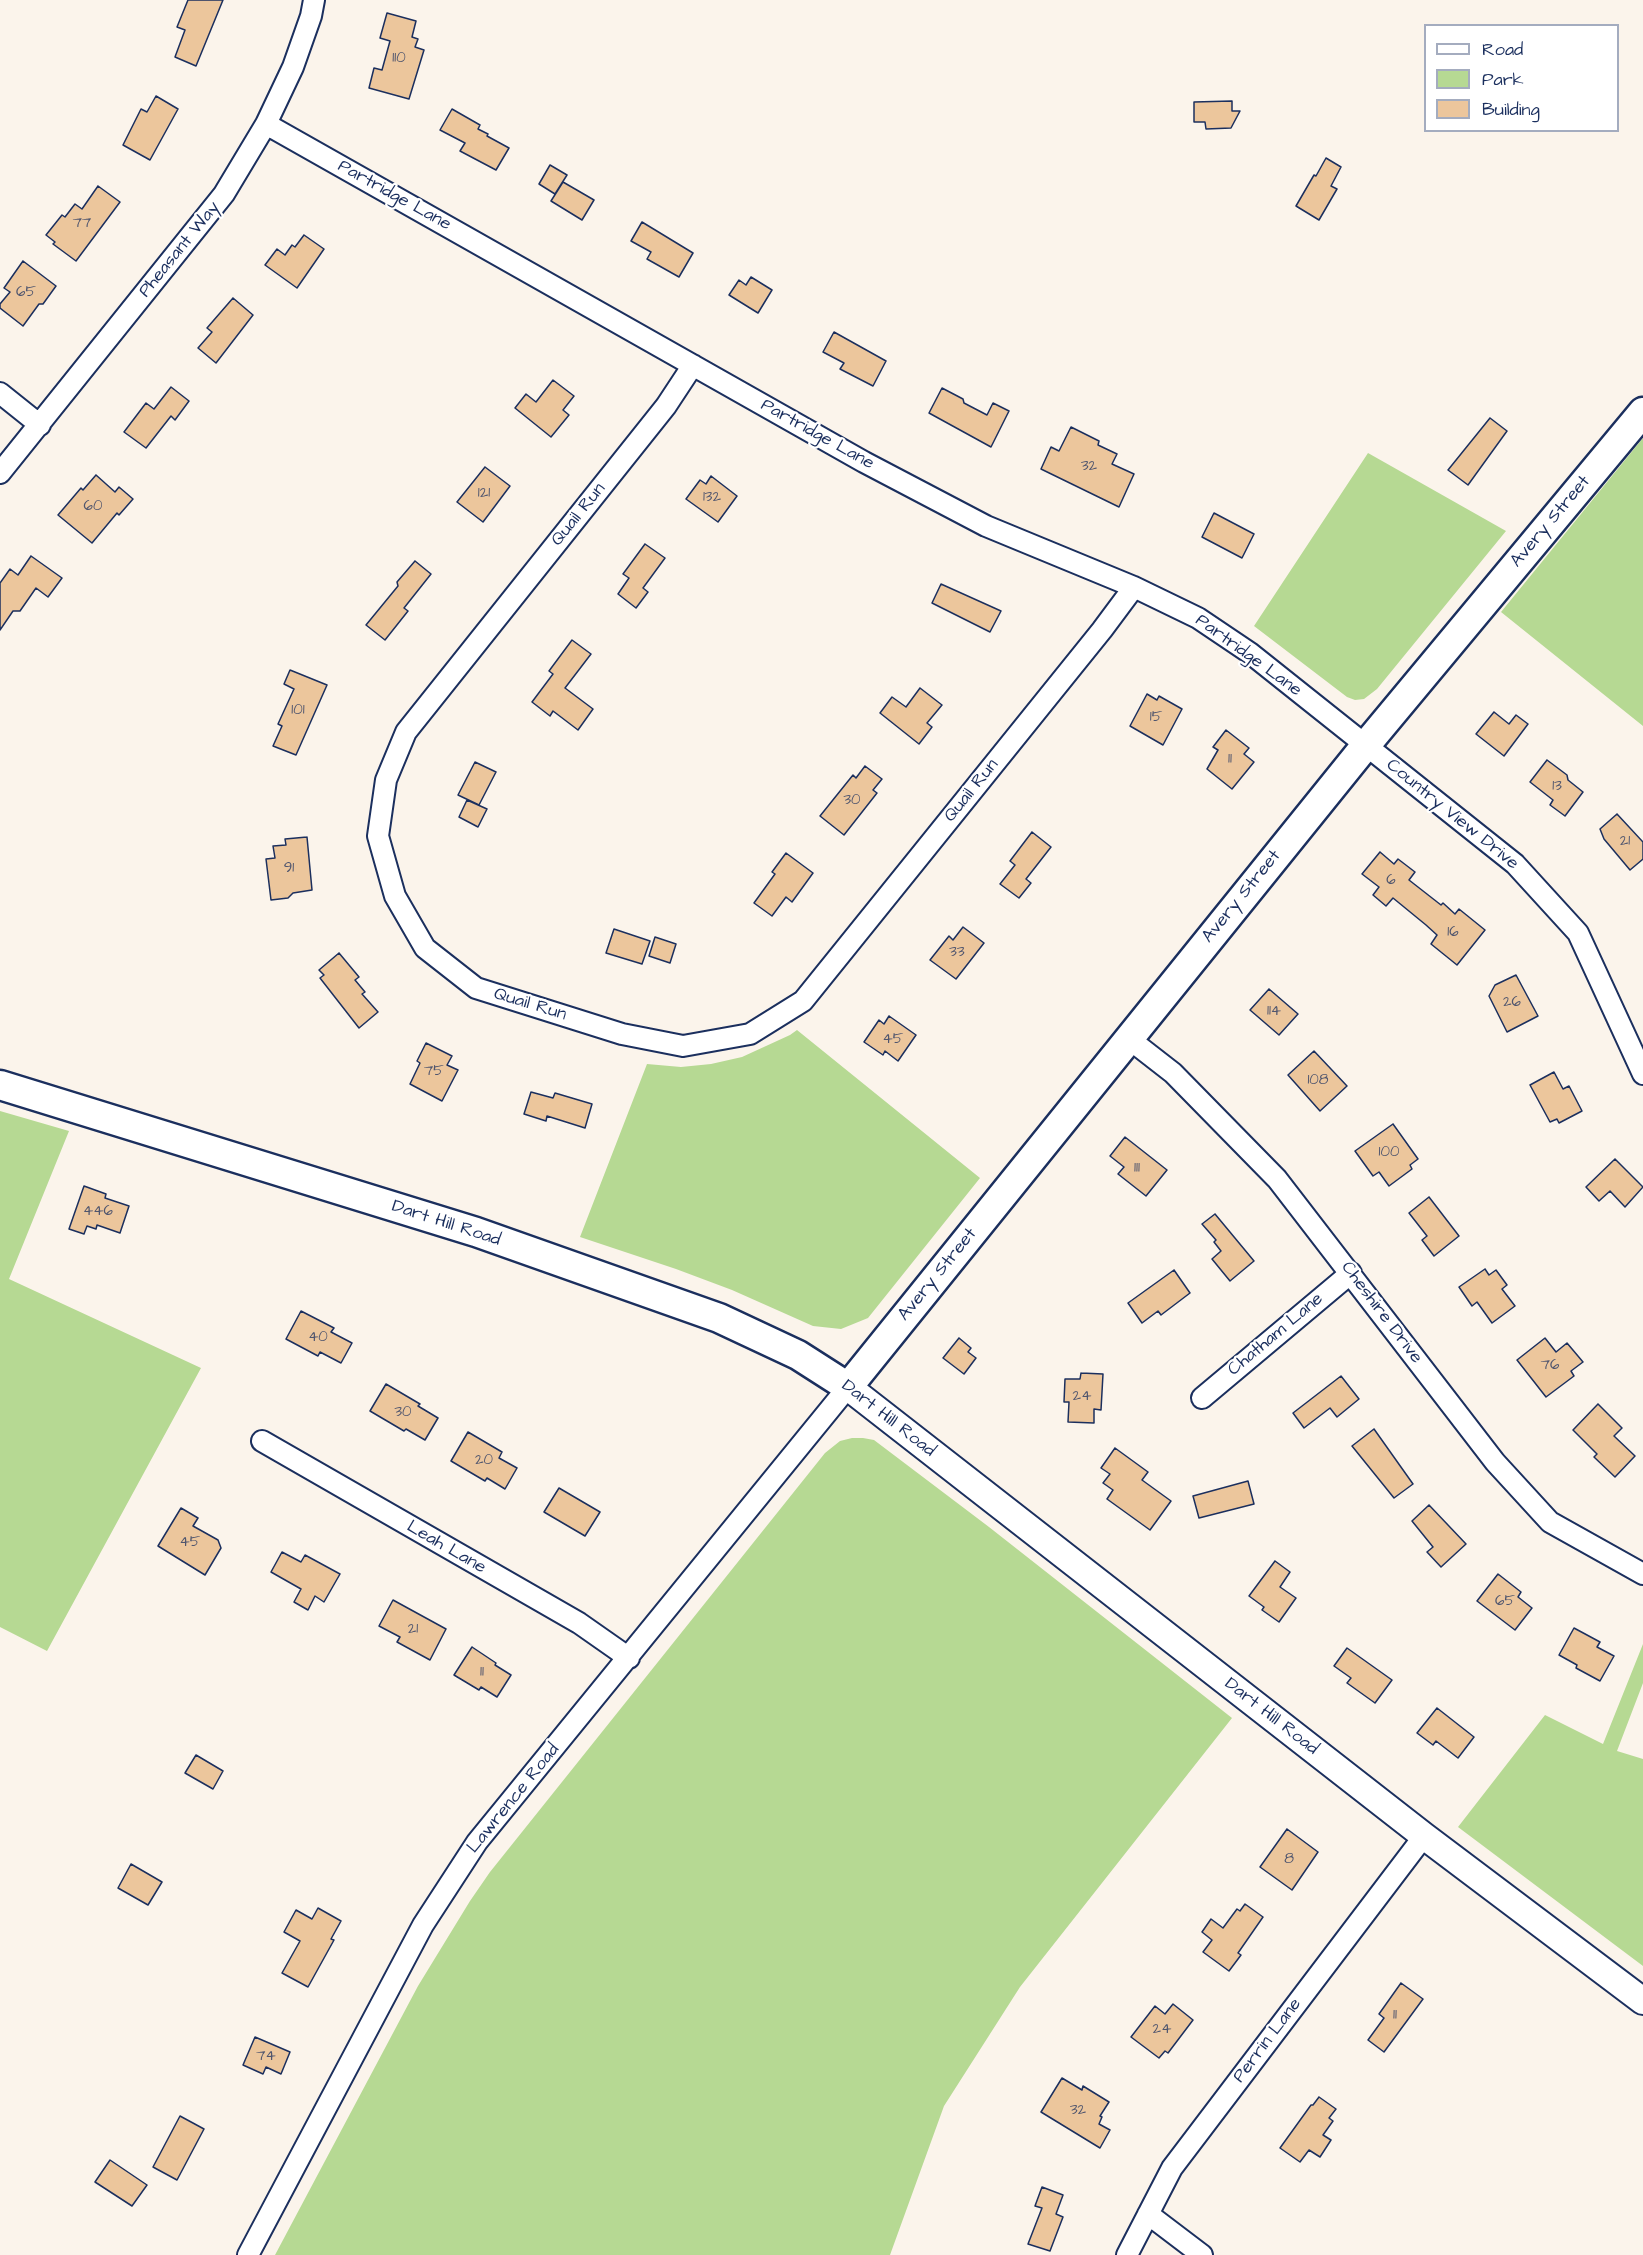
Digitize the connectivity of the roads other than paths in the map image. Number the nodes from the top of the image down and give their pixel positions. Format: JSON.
{"nodes":[{"id":1,"x":314,"y":0,"type":"edge"},
{"id":2,"x":266,"y":124,"type":"junction"},
{"id":3,"x":693,"y":365,"type":"junction"},
{"id":4,"x":0,"y":393,"type":"edge"},
{"id":5,"x":1643,"y":412,"type":"edge"},
{"id":6,"x":40,"y":424,"type":"junction"},
{"id":7,"x":0,"y":473,"type":"edge"},
{"id":8,"x":1134,"y":587,"type":"junction"},
{"id":9,"x":1366,"y":745,"type":"junction"},
{"id":10,"x":1128,"y":1038,"type":"junction"},
{"id":11,"x":1643,"y":1074,"type":"edge"},
{"id":12,"x":0,"y":1085,"type":"edge"},
{"id":13,"x":1351,"y":1273,"type":"junction"},
{"id":14,"x":848,"y":1387,"type":"junction"},
{"id":15,"x":1202,"y":1398,"type":"dead end"},
{"id":16,"x":262,"y":1441,"type":"dead end"},
{"id":17,"x":1643,"y":1574,"type":"edge"},
{"id":18,"x":628,"y":1658,"type":"junction"},
{"id":19,"x":1424,"y":1836,"type":"junction"},
{"id":20,"x":1643,"y":2001,"type":"edge"},
{"id":21,"x":1148,"y":2214,"type":"junction"},
{"id":22,"x":248,"y":2255,"type":"edge"},
{"id":23,"x":1127,"y":2255,"type":"edge"},
{"id":24,"x":1202,"y":2255,"type":"edge"}],
"edges":[{"from":1,"to":2,"type":"street","name":"Pheasant Way"},
{"from":2,"to":3,"type":"street","name":"Partridge Lane"},
{"from":2,"to":6,"type":"street","name":"Pheasant Way"},
{"from":3,"to":8,"type":"street","name":"Partridge Lane"},
{"from":3,"to":8,"type":"street","name":"Quail Run"},
{"from":4,"to":6,"type":"street"},
{"from":5,"to":9,"type":"main road","name":"Avery Street"},
{"from":6,"to":7,"type":"street","name":"Pheasant Way"},
{"from":8,"to":9,"type":"street","name":"Partridge Lane"},
{"from":9,"to":10,"type":"main road","name":"Avery Street"},
{"from":9,"to":11,"type":"street","name":"Country View Drive"},
{"from":10,"to":13,"type":"street","name":"Cheshire Drive"},
{"from":10,"to":14,"type":"main road","name":"Avery Street"},
{"from":12,"to":14,"type":"main road","name":"Dart Hill Road"},
{"from":13,"to":15,"type":"street","name":"Chatham Lane"},
{"from":13,"to":17,"type":"street","name":"Cheshire Drive"},
{"from":14,"to":18,"type":"street","name":"Lawrence Road"},
{"from":14,"to":19,"type":"street","name":"Dart Hill Road"},
{"from":16,"to":18,"type":"street","name":"Leah Lane"},
{"from":18,"to":22,"type":"street","name":"Lawrence Road"},
{"from":19,"to":20,"type":"street","name":"Dart Hill Road"},
{"from":19,"to":21,"type":"street","name":"Perrin Lane"},
{"from":21,"to":23,"type":"street","name":"Perrin Lane"},
{"from":21,"to":24,"type":"street"}]}
